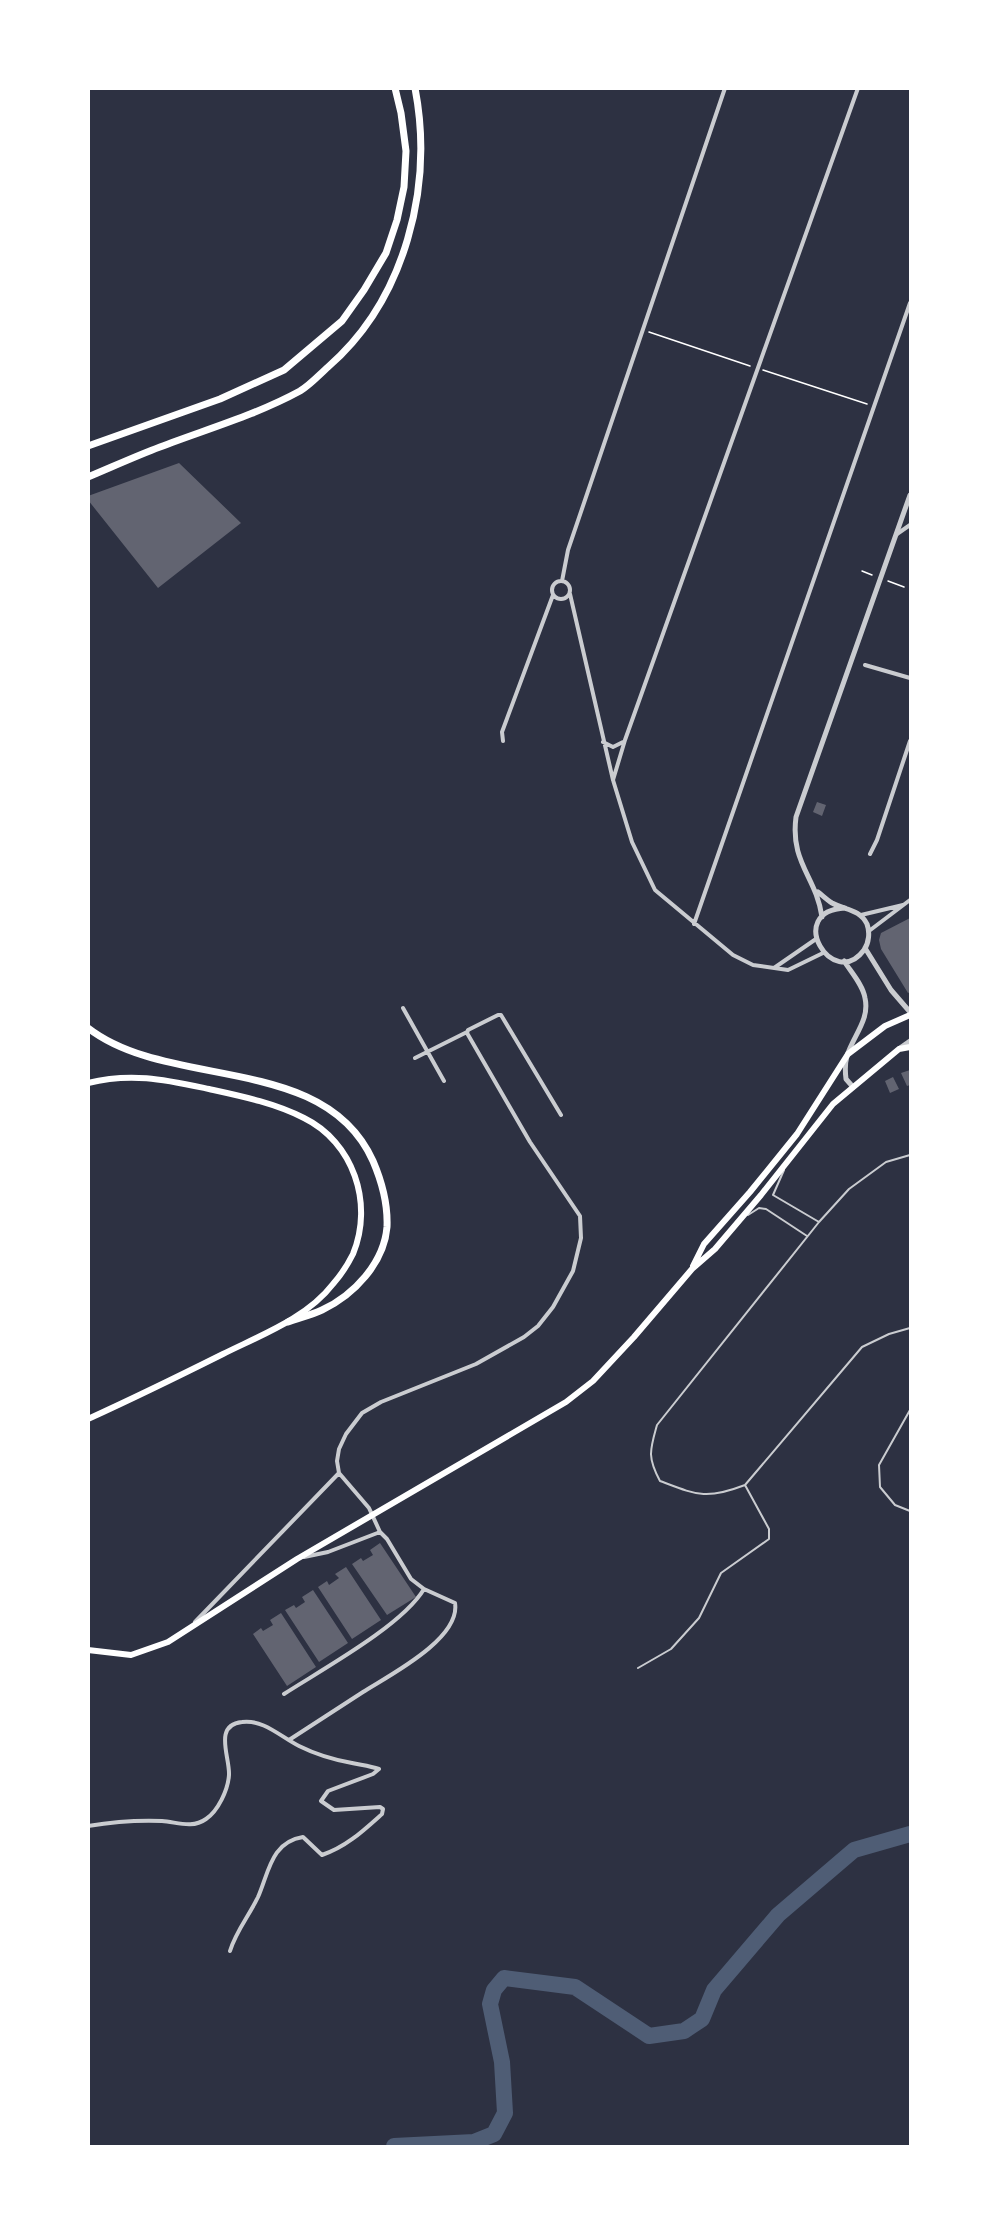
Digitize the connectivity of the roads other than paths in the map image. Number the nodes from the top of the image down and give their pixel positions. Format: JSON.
{"nodes":[{"id":1,"x":395,"y":88,"type":"edge"},
{"id":2,"x":415,"y":88,"type":"edge"},
{"id":3,"x":725,"y":88,"type":"edge"},
{"id":4,"x":858,"y":88,"type":"edge"},
{"id":5,"x":910,"y":303,"type":"edge"},
{"id":6,"x":88,"y":446,"type":"edge"},
{"id":7,"x":88,"y":477,"type":"edge"},
{"id":8,"x":910,"y":495,"type":"edge"},
{"id":9,"x":910,"y":525,"type":"edge"},
{"id":10,"x":897,"y":534,"type":"junction"},
{"id":11,"x":562,"y":581,"type":"junction"},
{"id":12,"x":570,"y":594,"type":"junction"},
{"id":13,"x":553,"y":595,"type":"junction"},
{"id":14,"x":866,"y":665,"type":"dead end"},
{"id":15,"x":910,"y":678,"type":"edge"},
{"id":16,"x":625,"y":740,"type":"junction"},
{"id":17,"x":503,"y":741,"type":"dead end"},
{"id":18,"x":910,"y":741,"type":"edge"},
{"id":19,"x":603,"y":742,"type":"junction"},
{"id":20,"x":613,"y":780,"type":"junction"},
{"id":21,"x":870,"y":854,"type":"dead end"},
{"id":22,"x":817,"y":891,"type":"junction"},
{"id":23,"x":910,"y":900,"type":"edge"},
{"id":24,"x":904,"y":904,"type":"junction"},
{"id":25,"x":845,"y":908,"type":"junction"},
{"id":26,"x":861,"y":915,"type":"junction"},
{"id":27,"x":822,"y":917,"type":"junction"},
{"id":28,"x":693,"y":924,"type":"junction"},
{"id":29,"x":869,"y":931,"type":"junction"},
{"id":30,"x":816,"y":939,"type":"junction"},
{"id":31,"x":865,"y":948,"type":"junction"},
{"id":32,"x":823,"y":953,"type":"junction"},
{"id":33,"x":844,"y":961,"type":"junction"},
{"id":34,"x":773,"y":969,"type":"junction"},
{"id":35,"x":403,"y":1008,"type":"dead end"},
{"id":36,"x":910,"y":1014,"type":"edge"},
{"id":37,"x":88,"y":1028,"type":"edge"},
{"id":38,"x":467,"y":1032,"type":"junction"},
{"id":39,"x":910,"y":1041,"type":"edge"},
{"id":40,"x":910,"y":1047,"type":"edge"},
{"id":41,"x":899,"y":1049,"type":"junction"},
{"id":42,"x":427,"y":1052,"type":"junction"},
{"id":43,"x":848,"y":1054,"type":"junction"},
{"id":44,"x":415,"y":1058,"type":"dead end"},
{"id":45,"x":444,"y":1081,"type":"dead end"},
{"id":46,"x":88,"y":1083,"type":"edge"},
{"id":47,"x":853,"y":1087,"type":"junction"},
{"id":48,"x":561,"y":1115,"type":"dead end"},
{"id":49,"x":910,"y":1155,"type":"edge"},
{"id":50,"x":789,"y":1159,"type":"junction"},
{"id":51,"x":738,"y":1221,"type":"junction"},
{"id":52,"x":819,"y":1222,"type":"junction"},
{"id":53,"x":808,"y":1236,"type":"junction"},
{"id":54,"x":692,"y":1269,"type":"junction"},
{"id":55,"x":288,"y":1322,"type":"junction"},
{"id":56,"x":910,"y":1328,"type":"edge"},
{"id":57,"x":910,"y":1410,"type":"edge"},
{"id":58,"x":88,"y":1419,"type":"edge"},
{"id":59,"x":339,"y":1473,"type":"junction"},
{"id":60,"x":745,"y":1485,"type":"junction"},
{"id":61,"x":910,"y":1511,"type":"edge"},
{"id":62,"x":374,"y":1515,"type":"junction"},
{"id":63,"x":380,"y":1532,"type":"junction"},
{"id":64,"x":297,"y":1559,"type":"junction"},
{"id":65,"x":424,"y":1589,"type":"junction"},
{"id":66,"x":190,"y":1627,"type":"junction"},
{"id":67,"x":88,"y":1650,"type":"edge"},
{"id":68,"x":638,"y":1668,"type":"dead end"},
{"id":69,"x":284,"y":1694,"type":"dead end"},
{"id":70,"x":289,"y":1740,"type":"junction"},
{"id":71,"x":88,"y":1826,"type":"edge"},
{"id":72,"x":230,"y":1951,"type":"dead end"}],
"edges":[{"from":1,"to":6,"type":"highway"},
{"from":2,"to":7,"type":"highway"},
{"from":3,"to":11,"type":"street"},
{"from":4,"to":16,"type":"street"},
{"from":5,"to":28,"type":"street"},
{"from":8,"to":10,"type":"street"},
{"from":9,"to":10,"type":"street"},
{"from":10,"to":22,"type":"street"},
{"from":11,"to":12,"type":"street"},
{"from":11,"to":13,"type":"street"},
{"from":12,"to":13,"type":"street"},
{"from":12,"to":19,"type":"street"},
{"from":13,"to":17,"type":"street"},
{"from":14,"to":15,"type":"street"},
{"from":16,"to":19,"type":"street"},
{"from":16,"to":20,"type":"street"},
{"from":18,"to":21,"type":"street"},
{"from":19,"to":20,"type":"street"},
{"from":20,"to":28,"type":"street"},
{"from":22,"to":25,"type":"street"},
{"from":22,"to":27,"type":"street"},
{"from":23,"to":24,"type":"street"},
{"from":24,"to":26,"type":"street"},
{"from":24,"to":29,"type":"street"},
{"from":25,"to":26,"type":"street"},
{"from":25,"to":27,"type":"street"},
{"from":26,"to":29,"type":"street"},
{"from":27,"to":30,"type":"street"},
{"from":28,"to":34,"type":"street"},
{"from":29,"to":31,"type":"street"},
{"from":30,"to":32,"type":"street"},
{"from":30,"to":34,"type":"street"},
{"from":31,"to":33,"type":"street"},
{"from":31,"to":36,"type":"street"},
{"from":32,"to":33,"type":"street"},
{"from":32,"to":34,"type":"street"},
{"from":33,"to":43,"type":"street"},
{"from":35,"to":42,"type":"street"},
{"from":36,"to":43,"type":"main road"},
{"from":37,"to":55,"type":"highway"},
{"from":38,"to":42,"type":"street"},
{"from":38,"to":48,"type":"street"},
{"from":38,"to":59,"type":"street"},
{"from":39,"to":41,"type":"street"},
{"from":40,"to":41,"type":"main road"},
{"from":41,"to":47,"type":"main road"},
{"from":42,"to":44,"type":"street"},
{"from":42,"to":45,"type":"street"},
{"from":43,"to":47,"type":"street"},
{"from":43,"to":54,"type":"main road"},
{"from":46,"to":55,"type":"main road"},
{"from":47,"to":50,"type":"main road"},
{"from":49,"to":52,"type":"lane"},
{"from":50,"to":51,"type":"main road"},
{"from":50,"to":52,"type":"lane"},
{"from":51,"to":53,"type":"lane"},
{"from":51,"to":54,"type":"main road"},
{"from":52,"to":53,"type":"lane"},
{"from":53,"to":60,"type":"lane"},
{"from":54,"to":62,"type":"main road"},
{"from":55,"to":58,"type":"main road"},
{"from":56,"to":60,"type":"lane"},
{"from":57,"to":61,"type":"lane"},
{"from":59,"to":62,"type":"street"},
{"from":59,"to":66,"type":"street"},
{"from":60,"to":68,"type":"lane"},
{"from":62,"to":63,"type":"street"},
{"from":62,"to":64,"type":"main road"},
{"from":63,"to":64,"type":"street"},
{"from":63,"to":65,"type":"street"},
{"from":64,"to":66,"type":"main road"},
{"from":65,"to":69,"type":"street"},
{"from":65,"to":70,"type":"street"},
{"from":66,"to":67,"type":"main road"},
{"from":70,"to":71,"type":"street"},
{"from":70,"to":72,"type":"street"}]}
